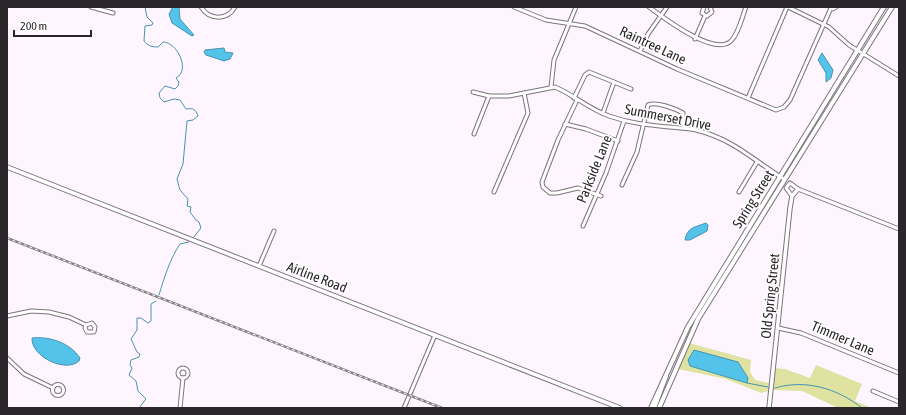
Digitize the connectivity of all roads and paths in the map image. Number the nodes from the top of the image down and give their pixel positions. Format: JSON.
{"nodes":[{"id":1,"x":91,"y":7,"type":"edge"},
{"id":2,"x":200,"y":7,"type":"edge"},
{"id":3,"x":235,"y":7,"type":"edge"},
{"id":4,"x":514,"y":7,"type":"edge"},
{"id":5,"x":576,"y":7,"type":"edge"},
{"id":6,"x":649,"y":7,"type":"edge"},
{"id":7,"x":667,"y":7,"type":"edge"},
{"id":8,"x":704,"y":7,"type":"edge"},
{"id":9,"x":710,"y":7,"type":"edge"},
{"id":10,"x":746,"y":7,"type":"edge"},
{"id":11,"x":788,"y":7,"type":"edge"},
{"id":12,"x":836,"y":7,"type":"edge"},
{"id":13,"x":884,"y":7,"type":"edge"},
{"id":14,"x":892,"y":7,"type":"edge"},
{"id":15,"x":831,"y":8,"type":"edge"},
{"id":16,"x":113,"y":13,"type":"dead end"},
{"id":17,"x":661,"y":15,"type":"junction"},
{"id":18,"x":705,"y":16,"type":"junction"},
{"id":19,"x":879,"y":16,"type":"junction"},
{"id":20,"x":884,"y":19,"type":"junction"},
{"id":21,"x":570,"y":23,"type":"junction"},
{"id":22,"x":823,"y":24,"type":"junction"},
{"id":23,"x":695,"y":39,"type":"junction"},
{"id":24,"x":857,"y":50,"type":"junction"},
{"id":25,"x":640,"y":51,"type":"junction"},
{"id":26,"x":863,"y":54,"type":"junction"},
{"id":27,"x":899,"y":76,"type":"edge"},
{"id":28,"x":614,"y":82,"type":"junction"},
{"id":29,"x":551,"y":88,"type":"junction"},
{"id":30,"x":630,"y":89,"type":"dead end"},
{"id":31,"x":473,"y":92,"type":"dead end"},
{"id":32,"x":524,"y":93,"type":"junction"},
{"id":33,"x":489,"y":96,"type":"junction"},
{"id":34,"x":748,"y":98,"type":"junction"},
{"id":35,"x":575,"y":99,"type":"junction"},
{"id":36,"x":603,"y":114,"type":"junction"},
{"id":37,"x":624,"y":121,"type":"junction"},
{"id":38,"x":565,"y":124,"type":"junction"},
{"id":39,"x":645,"y":124,"type":"junction"},
{"id":40,"x":684,"y":128,"type":"junction"},
{"id":41,"x":474,"y":134,"type":"dead end"},
{"id":42,"x":618,"y":141,"type":"junction"},
{"id":43,"x":757,"y":162,"type":"junction"},
{"id":44,"x":7,"y":167,"type":"edge"},
{"id":45,"x":782,"y":178,"type":"junction"},
{"id":46,"x":622,"y":186,"type":"dead end"},
{"id":47,"x":798,"y":189,"type":"junction"},
{"id":48,"x":494,"y":192,"type":"dead end"},
{"id":49,"x":739,"y":192,"type":"dead end"},
{"id":50,"x":599,"y":195,"type":"junction"},
{"id":51,"x":792,"y":196,"type":"junction"},
{"id":52,"x":583,"y":226,"type":"dead end"},
{"id":53,"x":899,"y":229,"type":"edge"},
{"id":54,"x":274,"y":231,"type":"dead end"},
{"id":55,"x":259,"y":266,"type":"junction"},
{"id":56,"x":7,"y":316,"type":"edge"},
{"id":57,"x":86,"y":325,"type":"dead end"},
{"id":58,"x":778,"y":328,"type":"junction"},
{"id":59,"x":435,"y":335,"type":"junction"},
{"id":60,"x":673,"y":357,"type":"junction"},
{"id":61,"x":7,"y":358,"type":"edge"},
{"id":62,"x":899,"y":373,"type":"edge"},
{"id":63,"x":183,"y":378,"type":"dead end"},
{"id":64,"x":53,"y":388,"type":"dead end"},
{"id":65,"x":873,"y":391,"type":"dead end"},
{"id":66,"x":656,"y":395,"type":"junction"},
{"id":67,"x":899,"y":402,"type":"edge"},
{"id":68,"x":660,"y":407,"type":"edge"},
{"id":69,"x":180,"y":408,"type":"edge"},
{"id":70,"x":404,"y":408,"type":"edge"},
{"id":71,"x":620,"y":408,"type":"edge"},
{"id":72,"x":647,"y":408,"type":"edge"},
{"id":73,"x":651,"y":408,"type":"edge"},
{"id":74,"x":654,"y":408,"type":"edge"},
{"id":75,"x":769,"y":408,"type":"edge"}],
"edges":[{"from":1,"to":16,"type":"street"},
{"from":2,"to":3,"type":"street"},
{"from":4,"to":21,"type":"street","name":"Raintree Lane"},
{"from":5,"to":21,"type":"street"},
{"from":6,"to":17,"type":"street"},
{"from":7,"to":17,"type":"street"},
{"from":8,"to":18,"type":"street"},
{"from":9,"to":18,"type":"street"},
{"from":10,"to":23,"type":"street"},
{"from":11,"to":22,"type":"street"},
{"from":11,"to":34,"type":"street"},
{"from":12,"to":15,"type":"street"},
{"from":13,"to":19,"type":"main road","name":"Spring Street"},
{"from":14,"to":20,"type":"main road","name":"Spring Street"},
{"from":15,"to":22,"type":"street"},
{"from":17,"to":23,"type":"street"},
{"from":17,"to":25,"type":"street"},
{"from":18,"to":23,"type":"street"},
{"from":19,"to":20,"type":"main road"},
{"from":19,"to":24,"type":"main road","name":"Spring Street"},
{"from":20,"to":26,"type":"main road","name":"Spring Street"},
{"from":21,"to":25,"type":"street","name":"Raintree Lane"},
{"from":21,"to":29,"type":"street"},
{"from":22,"to":24,"type":"street"},
{"from":22,"to":34,"type":"street","name":"Raintree Lane"},
{"from":24,"to":26,"type":"street"},
{"from":24,"to":45,"type":"main road","name":"Spring Street"},
{"from":25,"to":34,"type":"street","name":"Raintree Lane"},
{"from":26,"to":27,"type":"street"},
{"from":26,"to":45,"type":"main road","name":"Spring Street"},
{"from":28,"to":30,"type":"street"},
{"from":28,"to":35,"type":"street"},
{"from":28,"to":36,"type":"street"},
{"from":29,"to":32,"type":"street"},
{"from":29,"to":35,"type":"street","name":"Summerset Drive"},
{"from":31,"to":33,"type":"street"},
{"from":32,"to":33,"type":"street"},
{"from":32,"to":48,"type":"street"},
{"from":33,"to":41,"type":"street"},
{"from":35,"to":36,"type":"street","name":"Summerset Drive"},
{"from":35,"to":38,"type":"street"},
{"from":36,"to":37,"type":"street","name":"Summerset Drive"},
{"from":37,"to":39,"type":"street","name":"Summerset Drive"},
{"from":37,"to":42,"type":"street","name":"Parkside Lane"},
{"from":38,"to":42,"type":"street"},
{"from":38,"to":50,"type":"street"},
{"from":39,"to":40,"type":"street","name":"Summerset Drive"},
{"from":39,"to":40,"type":"street"},
{"from":39,"to":46,"type":"street"},
{"from":40,"to":43,"type":"street","name":"Summerset Drive"},
{"from":42,"to":50,"type":"street","name":"Parkside Lane"},
{"from":43,"to":45,"type":"street","name":"Summerset Drive"},
{"from":43,"to":49,"type":"street"},
{"from":44,"to":55,"type":"street","name":"Airline Road"},
{"from":45,"to":60,"type":"main road","name":"Spring Street"},
{"from":45,"to":68,"type":"main road","name":"Spring Street"},
{"from":47,"to":51,"type":"street"},
{"from":47,"to":51,"type":"street"},
{"from":47,"to":53,"type":"street"},
{"from":50,"to":52,"type":"street","name":"Parkside Lane"},
{"from":51,"to":58,"type":"street","name":"Old Spring Street"},
{"from":54,"to":55,"type":"street"},
{"from":55,"to":59,"type":"street","name":"Airline Road"},
{"from":56,"to":57,"type":"street"},
{"from":58,"to":62,"type":"street","name":"Timmer Lane"},
{"from":58,"to":75,"type":"street","name":"Old Spring Street"},
{"from":59,"to":70,"type":"street"},
{"from":59,"to":71,"type":"street","name":"Airline Road"},
{"from":60,"to":66,"type":"main road","name":"Spring Street"},
{"from":60,"to":74,"type":"main road"},
{"from":61,"to":64,"type":"street"},
{"from":63,"to":69,"type":"street"},
{"from":65,"to":67,"type":"street"},
{"from":66,"to":72,"type":"main road"},
{"from":66,"to":73,"type":"main road","name":"Spring Street"}]}
